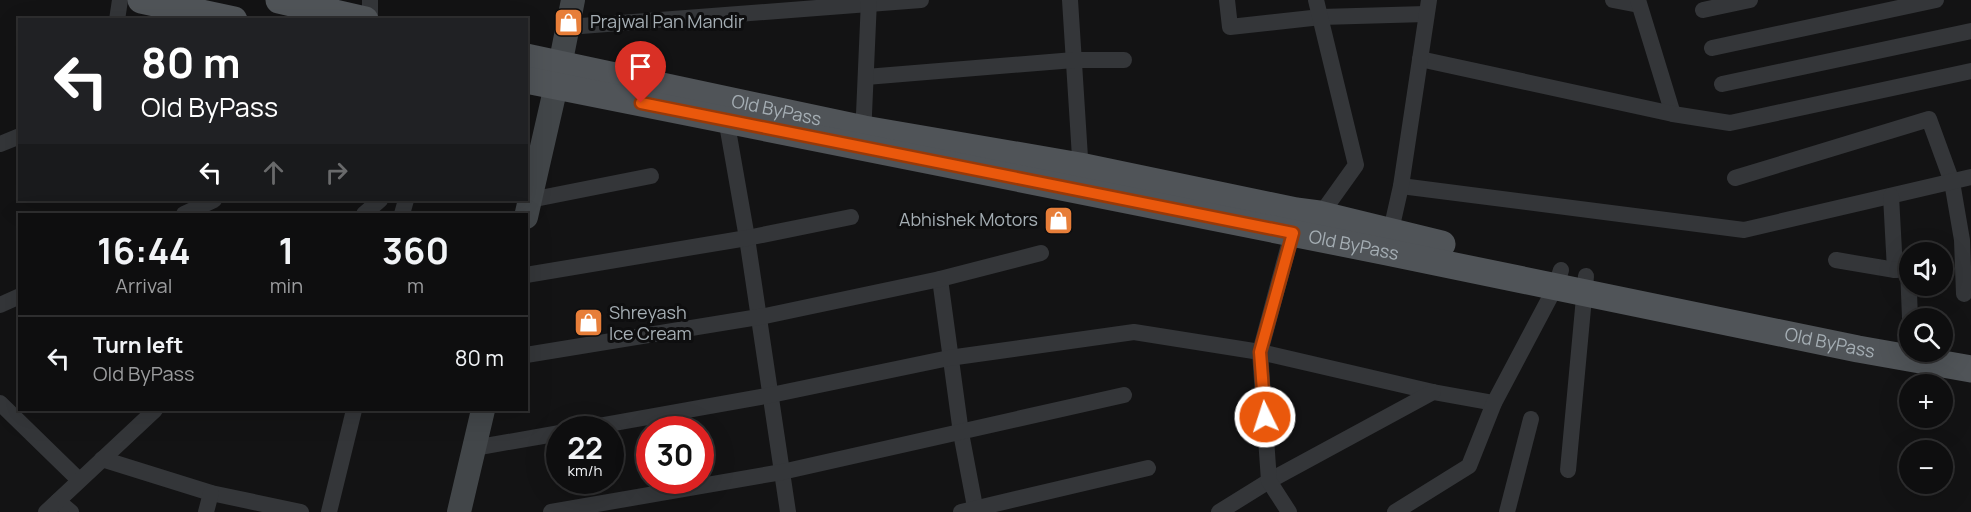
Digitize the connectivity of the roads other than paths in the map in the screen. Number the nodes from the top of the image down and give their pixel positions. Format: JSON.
{"nodes":[{"id":1,"x":120,"y":0,"type":"edge"},
{"id":2,"x":279,"y":0,"type":"edge"},
{"id":3,"x":370,"y":0,"type":"edge"},
{"id":4,"x":573,"y":0,"type":"edge"},
{"id":5,"x":921,"y":0,"type":"edge"},
{"id":6,"x":1070,"y":0,"type":"edge"},
{"id":7,"x":1227,"y":0,"type":"edge"},
{"id":8,"x":1316,"y":0,"type":"edge"},
{"id":9,"x":1613,"y":0,"type":"edge"},
{"id":10,"x":1750,"y":0,"type":"edge"},
{"id":11,"x":1936,"y":0,"type":"edge"},
{"id":12,"x":146,"y":1,"type":"edge"},
{"id":13,"x":869,"y":2,"type":"edge"},
{"id":14,"x":1639,"y":3,"type":"edge"},
{"id":15,"x":1428,"y":7,"type":"edge"},
{"id":16,"x":1703,"y":10,"type":"dead end"},
{"id":17,"x":1321,"y":17,"type":"junction"},
{"id":18,"x":117,"y":18,"type":"edge"},
{"id":19,"x":225,"y":18,"type":"edge"},
{"id":20,"x":356,"y":18,"type":"edge"},
{"id":21,"x":370,"y":18,"type":"edge"},
{"id":22,"x":568,"y":27,"type":"junction"},
{"id":23,"x":1971,"y":31,"type":"edge"},
{"id":24,"x":1712,"y":48,"type":"dead end"},
{"id":25,"x":528,"y":58,"type":"edge"},
{"id":26,"x":1420,"y":59,"type":"junction"},
{"id":27,"x":1074,"y":60,"type":"junction"},
{"id":28,"x":1124,"y":60,"type":"dead end"},
{"id":29,"x":1971,"y":71,"type":"edge"},
{"id":30,"x":558,"y":75,"type":"junction"},
{"id":31,"x":866,"y":77,"type":"junction"},
{"id":32,"x":528,"y":80,"type":"edge"},
{"id":33,"x":1722,"y":84,"type":"dead end"},
{"id":34,"x":724,"y":110,"type":"junction"},
{"id":35,"x":1673,"y":114,"type":"junction"},
{"id":36,"x":18,"y":137,"type":"edge"},
{"id":37,"x":863,"y":138,"type":"junction"},
{"id":38,"x":0,"y":144,"type":"edge"},
{"id":39,"x":651,"y":176,"type":"dead end"},
{"id":40,"x":1971,"y":177,"type":"edge"},
{"id":41,"x":1735,"y":178,"type":"dead end"},
{"id":42,"x":1081,"y":179,"type":"junction"},
{"id":43,"x":1952,"y":183,"type":"junction"},
{"id":44,"x":1401,"y":186,"type":"junction"},
{"id":45,"x":1891,"y":196,"type":"junction"},
{"id":46,"x":212,"y":201,"type":"edge"},
{"id":47,"x":379,"y":201,"type":"edge"},
{"id":48,"x":528,"y":205,"type":"edge"},
{"id":49,"x":186,"y":213,"type":"edge"},
{"id":50,"x":365,"y":213,"type":"edge"},
{"id":51,"x":851,"y":217,"type":"dead end"},
{"id":52,"x":1304,"y":224,"type":"junction"},
{"id":53,"x":747,"y":238,"type":"junction"},
{"id":54,"x":1967,"y":239,"type":"edge"},
{"id":55,"x":1388,"y":242,"type":"junction"},
{"id":56,"x":1041,"y":254,"type":"dead end"},
{"id":57,"x":1836,"y":260,"type":"dead end"},
{"id":58,"x":1895,"y":270,"type":"junction"},
{"id":59,"x":528,"y":275,"type":"edge"},
{"id":60,"x":940,"y":279,"type":"junction"},
{"id":61,"x":1572,"y":281,"type":"junction"},
{"id":62,"x":1964,"y":294,"type":"dead end"},
{"id":63,"x":18,"y":297,"type":"edge"},
{"id":64,"x":0,"y":305,"type":"edge"},
{"id":65,"x":1910,"y":308,"type":"edge"},
{"id":66,"x":758,"y":317,"type":"junction"},
{"id":67,"x":1899,"y":339,"type":"edge"},
{"id":68,"x":1953,"y":348,"type":"edge"},
{"id":69,"x":1971,"y":350,"type":"edge"},
{"id":70,"x":1260,"y":352,"type":"junction"},
{"id":71,"x":528,"y":355,"type":"edge"},
{"id":72,"x":949,"y":358,"type":"junction"},
{"id":73,"x":1971,"y":369,"type":"edge"},
{"id":74,"x":1433,"y":392,"type":"junction"},
{"id":75,"x":771,"y":395,"type":"junction"},
{"id":76,"x":1124,"y":395,"type":"dead end"},
{"id":77,"x":1494,"y":403,"type":"junction"},
{"id":78,"x":0,"y":404,"type":"edge"},
{"id":79,"x":154,"y":411,"type":"edge"},
{"id":80,"x":354,"y":411,"type":"edge"},
{"id":81,"x":483,"y":411,"type":"edge"},
{"id":82,"x":1531,"y":419,"type":"dead end"},
{"id":83,"x":624,"y":421,"type":"edge"},
{"id":84,"x":961,"y":433,"type":"junction"},
{"id":85,"x":546,"y":435,"type":"edge"},
{"id":86,"x":474,"y":448,"type":"junction"},
{"id":87,"x":102,"y":459,"type":"junction"},
{"id":88,"x":1148,"y":468,"type":"dead end"},
{"id":89,"x":1568,"y":470,"type":"dead end"},
{"id":90,"x":782,"y":472,"type":"junction"},
{"id":91,"x":80,"y":480,"type":"junction"},
{"id":92,"x":1269,"y":481,"type":"junction"},
{"id":93,"x":211,"y":493,"type":"junction"},
{"id":94,"x":58,"y":508,"type":"edge"},
{"id":95,"x":971,"y":511,"type":"edge"},
{"id":96,"x":206,"y":512,"type":"edge"},
{"id":97,"x":301,"y":512,"type":"edge"},
{"id":98,"x":329,"y":512,"type":"edge"},
{"id":99,"x":459,"y":512,"type":"edge"},
{"id":100,"x":551,"y":512,"type":"edge"},
{"id":101,"x":788,"y":512,"type":"edge"},
{"id":102,"x":1219,"y":512,"type":"edge"},
{"id":103,"x":1289,"y":512,"type":"edge"},
{"id":104,"x":1395,"y":512,"type":"edge"},
{"id":105,"x":1507,"y":512,"type":"edge"}],
"edges":[{"from":1,"to":18,"type":"street"},
{"from":2,"to":20,"type":"main road"},
{"from":3,"to":21,"type":"street"},
{"from":4,"to":22,"type":"main road"},
{"from":5,"to":13,"type":"street"},
{"from":6,"to":27,"type":"street"},
{"from":7,"to":17,"type":"street"},
{"from":8,"to":17,"type":"street"},
{"from":9,"to":14,"type":"street"},
{"from":10,"to":16,"type":"street"},
{"from":11,"to":24,"type":"street"},
{"from":12,"to":19,"type":"main road"},
{"from":13,"to":22,"type":"street"},
{"from":13,"to":31,"type":"street"},
{"from":14,"to":35,"type":"street"},
{"from":15,"to":17,"type":"street"},
{"from":15,"to":26,"type":"street"},
{"from":17,"to":52,"type":"street"},
{"from":22,"to":30,"type":"main road"},
{"from":23,"to":33,"type":"street"},
{"from":25,"to":30,"type":"main road","name":"Old ByPass"},
{"from":26,"to":35,"type":"street"},
{"from":26,"to":44,"type":"street"},
{"from":27,"to":28,"type":"street"},
{"from":27,"to":31,"type":"street"},
{"from":27,"to":42,"type":"street"},
{"from":29,"to":35,"type":"street"},
{"from":30,"to":32,"type":"main road","name":"Old ByPass"},
{"from":30,"to":34,"type":"main road","name":"Old ByPass"},
{"from":30,"to":48,"type":"main road"},
{"from":31,"to":37,"type":"street"},
{"from":34,"to":37,"type":"main road","name":"Old ByPass"},
{"from":34,"to":53,"type":"street"},
{"from":36,"to":38,"type":"street"},
{"from":37,"to":42,"type":"main road","name":"Old ByPass"},
{"from":39,"to":48,"type":"street"},
{"from":40,"to":43,"type":"street"},
{"from":41,"to":43,"type":"street"},
{"from":42,"to":52,"type":"main road","name":"Old ByPass"},
{"from":43,"to":45,"type":"street"},
{"from":43,"to":54,"type":"street"},
{"from":44,"to":45,"type":"street"},
{"from":44,"to":55,"type":"street"},
{"from":45,"to":58,"type":"street"},
{"from":46,"to":49,"type":"street"},
{"from":47,"to":50,"type":"street"},
{"from":51,"to":53,"type":"street"},
{"from":52,"to":55,"type":"main road","name":"Old ByPass"},
{"from":52,"to":70,"type":"street"},
{"from":53,"to":59,"type":"street"},
{"from":53,"to":66,"type":"street"},
{"from":54,"to":62,"type":"street"},
{"from":55,"to":61,"type":"main road","name":"Old ByPass"},
{"from":56,"to":60,"type":"street"},
{"from":57,"to":58,"type":"street"},
{"from":58,"to":65,"type":"street"},
{"from":60,"to":66,"type":"street"},
{"from":60,"to":72,"type":"street"},
{"from":61,"to":67,"type":"main road","name":"Old ByPass"},
{"from":61,"to":73,"type":"main road","name":"Old ByPass"},
{"from":61,"to":77,"type":"street"},
{"from":61,"to":89,"type":"street"},
{"from":63,"to":64,"type":"street"},
{"from":66,"to":71,"type":"street"},
{"from":66,"to":75,"type":"street"},
{"from":68,"to":69,"type":"main road"},
{"from":70,"to":72,"type":"street"},
{"from":70,"to":74,"type":"street"},
{"from":70,"to":92,"type":"street"},
{"from":72,"to":75,"type":"street"},
{"from":72,"to":84,"type":"street"},
{"from":74,"to":77,"type":"street"},
{"from":74,"to":92,"type":"street"},
{"from":75,"to":83,"type":"street"},
{"from":75,"to":90,"type":"street"},
{"from":76,"to":84,"type":"street"},
{"from":77,"to":104,"type":"street"},
{"from":78,"to":91,"type":"street"},
{"from":79,"to":87,"type":"street"},
{"from":80,"to":98,"type":"street"},
{"from":81,"to":86,"type":"main road"},
{"from":82,"to":105,"type":"street"},
{"from":84,"to":90,"type":"street"},
{"from":84,"to":95,"type":"street"},
{"from":85,"to":86,"type":"street"},
{"from":86,"to":99,"type":"main road"},
{"from":87,"to":91,"type":"street"},
{"from":87,"to":93,"type":"street"},
{"from":88,"to":95,"type":"street"},
{"from":90,"to":100,"type":"street"},
{"from":90,"to":101,"type":"street"},
{"from":91,"to":94,"type":"street"},
{"from":92,"to":102,"type":"street"},
{"from":92,"to":103,"type":"street"},
{"from":93,"to":96,"type":"street"},
{"from":93,"to":97,"type":"street"}]}
